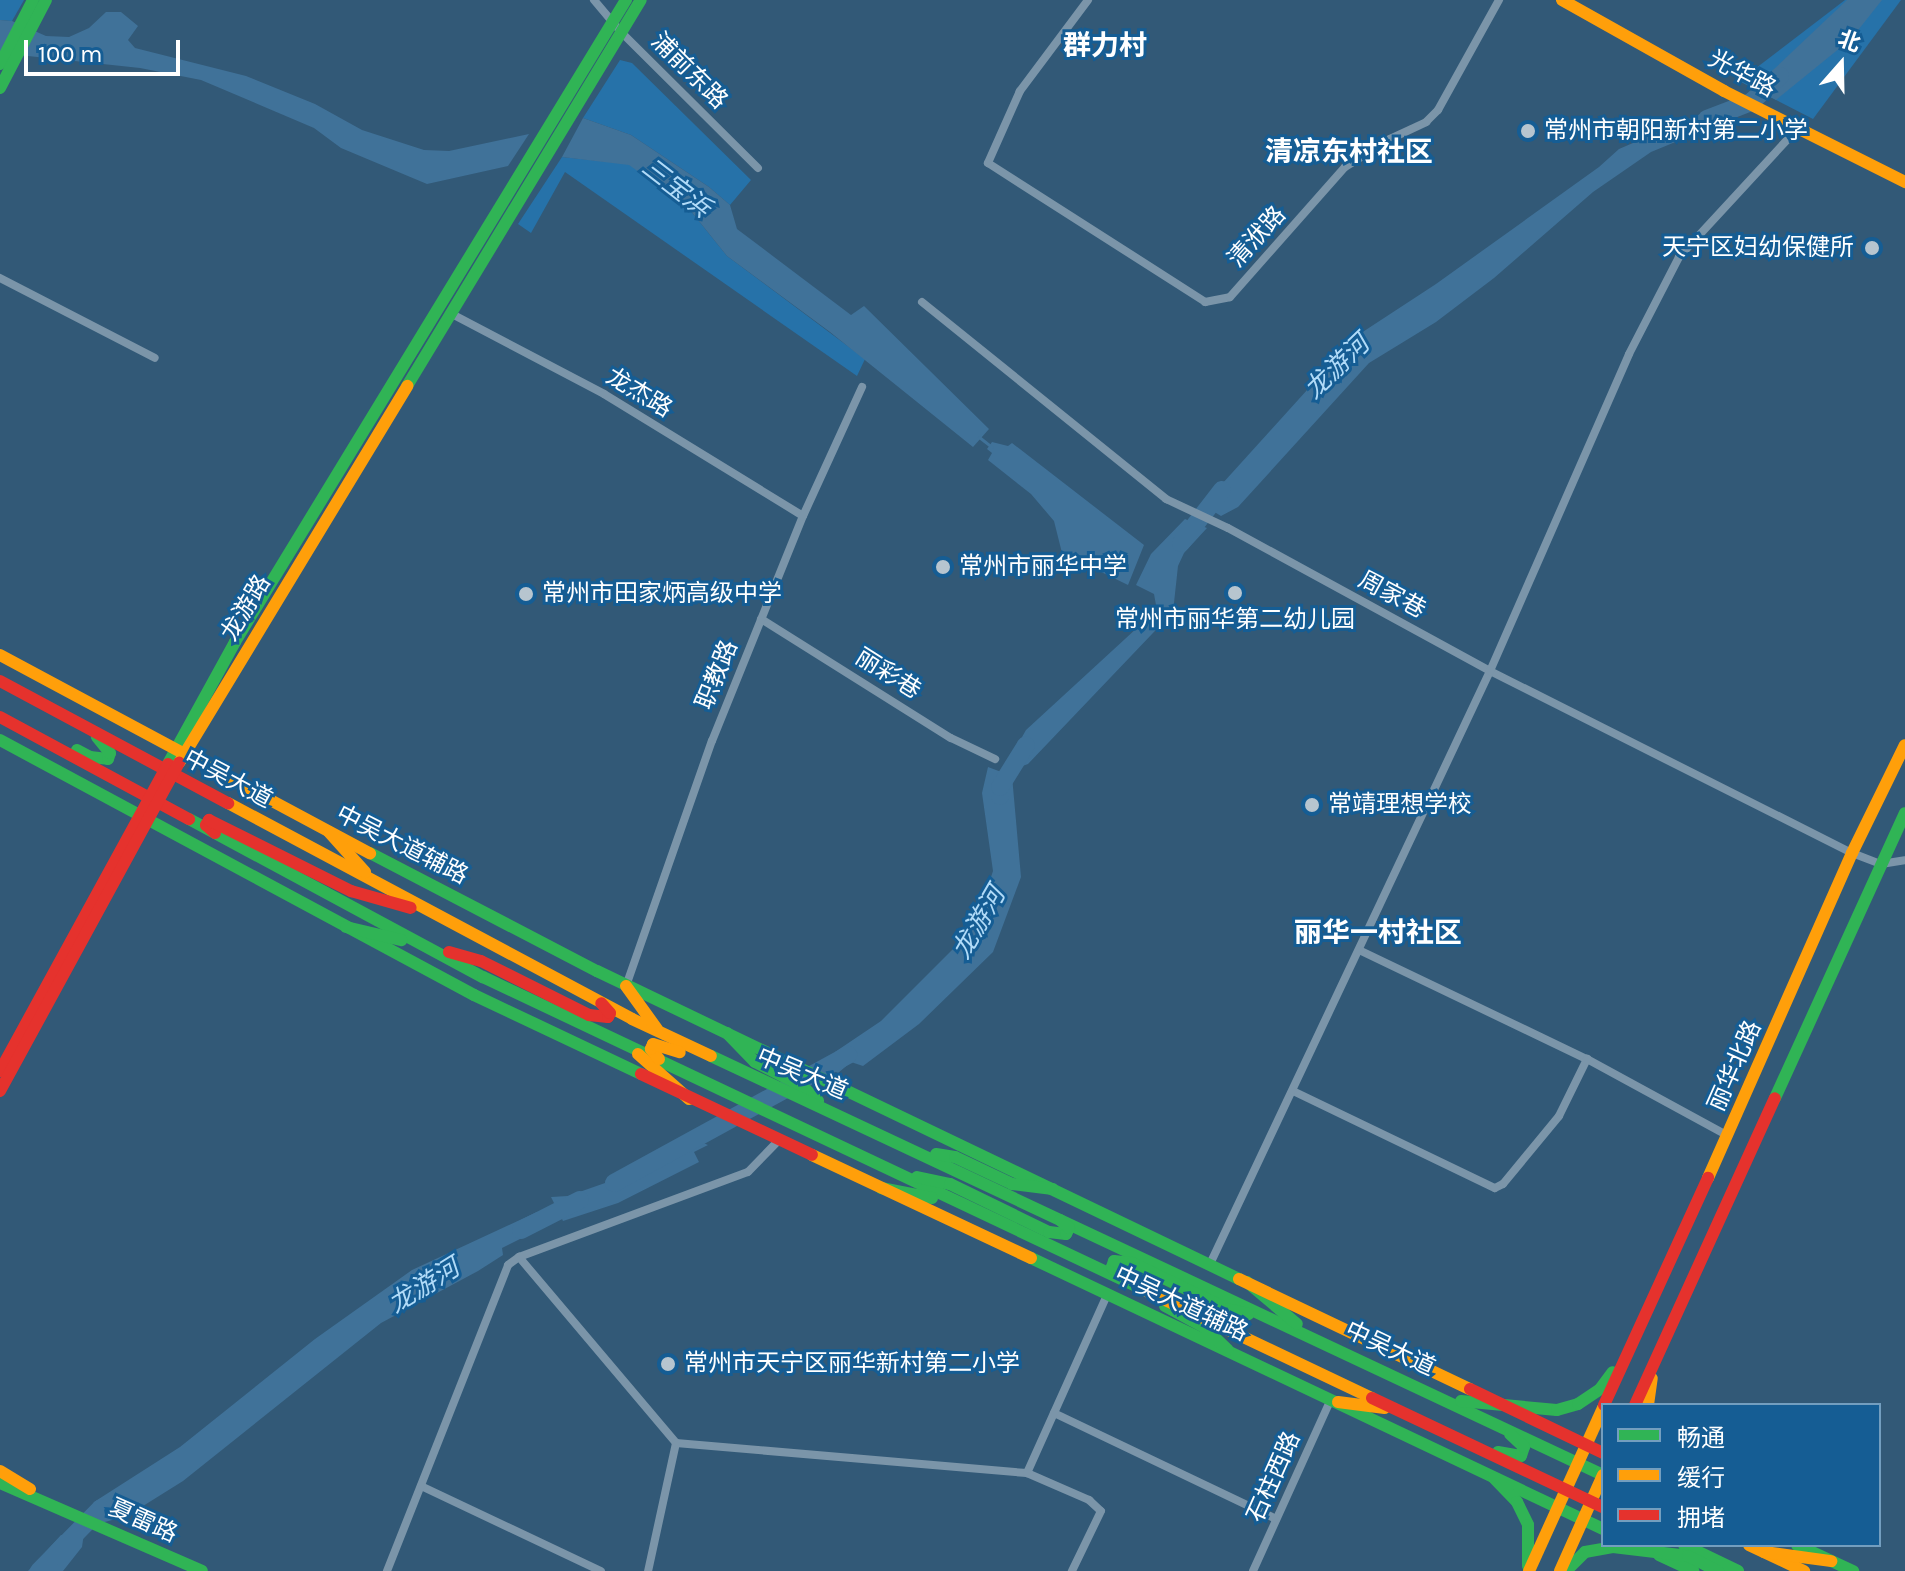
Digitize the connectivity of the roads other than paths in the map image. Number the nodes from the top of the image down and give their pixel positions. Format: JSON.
{"nodes":[{"id":1,"x":33,"y":0,"type":"edge"},
{"id":2,"x":46,"y":0,"type":"edge"},
{"id":3,"x":594,"y":0,"type":"edge"},
{"id":4,"x":626,"y":0,"type":"edge"},
{"id":5,"x":641,"y":0,"type":"edge"},
{"id":6,"x":1088,"y":0,"type":"edge"},
{"id":7,"x":1499,"y":0,"type":"edge"},
{"id":8,"x":1562,"y":0,"type":"edge"},
{"id":9,"x":31,"y":16,"type":"junction"},
{"id":10,"x":613,"y":20,"type":"junction"},
{"id":11,"x":621,"y":32,"type":"junction"},
{"id":12,"x":0,"y":63,"type":"edge"},
{"id":13,"x":0,"y":88,"type":"edge"},
{"id":14,"x":1799,"y":127,"type":"junction"},
{"id":15,"x":758,"y":168,"type":"dead end"},
{"id":16,"x":1905,"y":182,"type":"edge"},
{"id":17,"x":0,"y":278,"type":"edge"},
{"id":18,"x":922,"y":302,"type":"dead end"},
{"id":19,"x":450,"y":313,"type":"junction"},
{"id":20,"x":155,"y":358,"type":"dead end"},
{"id":21,"x":862,"y":387,"type":"dead end"},
{"id":22,"x":803,"y":516,"type":"junction"},
{"id":23,"x":761,"y":619,"type":"junction"},
{"id":24,"x":0,"y":655,"type":"edge"},
{"id":25,"x":1490,"y":671,"type":"junction"},
{"id":26,"x":0,"y":681,"type":"edge"},
{"id":27,"x":0,"y":706,"type":"edge"},
{"id":28,"x":0,"y":717,"type":"edge"},
{"id":29,"x":93,"y":731,"type":"junction"},
{"id":30,"x":0,"y":740,"type":"edge"},
{"id":31,"x":1905,"y":745,"type":"edge"},
{"id":32,"x":178,"y":753,"type":"junction"},
{"id":33,"x":995,"y":759,"type":"dead end"},
{"id":34,"x":168,"y":772,"type":"junction"},
{"id":35,"x":153,"y":802,"type":"junction"},
{"id":36,"x":1905,"y":813,"type":"edge"},
{"id":37,"x":144,"y":819,"type":"junction"},
{"id":38,"x":329,"y":832,"type":"junction"},
{"id":39,"x":221,"y":839,"type":"junction"},
{"id":40,"x":1852,"y":853,"type":"junction"},
{"id":41,"x":1905,"y":860,"type":"edge"},
{"id":42,"x":1881,"y":864,"type":"junction"},
{"id":43,"x":373,"y":881,"type":"junction"},
{"id":44,"x":434,"y":914,"type":"junction"},
{"id":45,"x":346,"y":927,"type":"junction"},
{"id":46,"x":421,"y":944,"type":"junction"},
{"id":47,"x":1359,"y":950,"type":"junction"},
{"id":48,"x":626,"y":986,"type":"junction"},
{"id":49,"x":601,"y":1003,"type":"junction"},
{"id":50,"x":659,"y":1032,"type":"junction"},
{"id":51,"x":727,"y":1033,"type":"junction"},
{"id":52,"x":625,"y":1043,"type":"junction"},
{"id":53,"x":1587,"y":1059,"type":"junction"},
{"id":54,"x":660,"y":1060,"type":"junction"},
{"id":55,"x":0,"y":1071,"type":"edge"},
{"id":56,"x":759,"y":1081,"type":"junction"},
{"id":57,"x":0,"y":1091,"type":"edge"},
{"id":58,"x":1293,"y":1091,"type":"junction"},
{"id":59,"x":689,"y":1099,"type":"junction"},
{"id":60,"x":825,"y":1107,"type":"junction"},
{"id":61,"x":1728,"y":1136,"type":"junction"},
{"id":62,"x":778,"y":1141,"type":"junction"},
{"id":63,"x":919,"y":1151,"type":"junction"},
{"id":64,"x":893,"y":1172,"type":"junction"},
{"id":65,"x":881,"y":1188,"type":"junction"},
{"id":66,"x":1053,"y":1189,"type":"junction"},
{"id":67,"x":1055,"y":1216,"type":"junction"},
{"id":68,"x":1007,"y":1225,"type":"junction"},
{"id":69,"x":519,"y":1257,"type":"junction"},
{"id":70,"x":1210,"y":1264,"type":"junction"},
{"id":71,"x":1125,"y":1279,"type":"junction"},
{"id":72,"x":1247,"y":1282,"type":"junction"},
{"id":73,"x":1151,"y":1291,"type":"junction"},
{"id":74,"x":1108,"y":1293,"type":"junction"},
{"id":75,"x":1287,"y":1325,"type":"junction"},
{"id":76,"x":1313,"y":1337,"type":"junction"},
{"id":77,"x":1228,"y":1350,"type":"junction"},
{"id":78,"x":1628,"y":1352,"type":"junction"},
{"id":79,"x":1655,"y":1359,"type":"junction"},
{"id":80,"x":1438,"y":1396,"type":"junction"},
{"id":81,"x":1334,"y":1400,"type":"junction"},
{"id":82,"x":1606,"y":1403,"type":"edge"},
{"id":83,"x":1636,"y":1403,"type":"edge"},
{"id":84,"x":1648,"y":1403,"type":"edge"},
{"id":85,"x":1510,"y":1408,"type":"junction"},
{"id":86,"x":1398,"y":1409,"type":"junction"},
{"id":87,"x":1054,"y":1413,"type":"junction"},
{"id":88,"x":1601,"y":1413,"type":"edge"},
{"id":89,"x":1499,"y":1425,"type":"junction"},
{"id":90,"x":676,"y":1443,"type":"junction"},
{"id":91,"x":1586,"y":1445,"type":"junction"},
{"id":92,"x":1482,"y":1449,"type":"junction"},
{"id":93,"x":1601,"y":1452,"type":"edge"},
{"id":94,"x":1578,"y":1463,"type":"junction"},
{"id":95,"x":0,"y":1471,"type":"edge"},
{"id":96,"x":1027,"y":1473,"type":"junction"},
{"id":97,"x":1601,"y":1474,"type":"edge"},
{"id":98,"x":1494,"y":1478,"type":"junction"},
{"id":99,"x":0,"y":1483,"type":"edge"},
{"id":100,"x":421,"y":1486,"type":"junction"},
{"id":101,"x":1566,"y":1489,"type":"junction"},
{"id":102,"x":1597,"y":1504,"type":"edge"},
{"id":103,"x":1558,"y":1508,"type":"junction"},
{"id":104,"x":67,"y":1511,"type":"junction"},
{"id":105,"x":1276,"y":1519,"type":"junction"},
{"id":106,"x":1583,"y":1520,"type":"junction"},
{"id":107,"x":1601,"y":1528,"type":"edge"},
{"id":108,"x":1642,"y":1547,"type":"edge"},
{"id":109,"x":1688,"y":1547,"type":"edge"},
{"id":110,"x":1753,"y":1547,"type":"edge"},
{"id":111,"x":1801,"y":1547,"type":"edge"},
{"id":112,"x":1651,"y":1551,"type":"junction"},
{"id":113,"x":1764,"y":1552,"type":"junction"},
{"id":114,"x":1831,"y":1561,"type":"junction"},
{"id":115,"x":202,"y":1571,"type":"edge"},
{"id":116,"x":387,"y":1571,"type":"edge"},
{"id":117,"x":601,"y":1571,"type":"edge"},
{"id":118,"x":648,"y":1571,"type":"edge"},
{"id":119,"x":1072,"y":1571,"type":"edge"},
{"id":120,"x":1253,"y":1571,"type":"edge"},
{"id":121,"x":1528,"y":1571,"type":"edge"},
{"id":122,"x":1560,"y":1571,"type":"edge"},
{"id":123,"x":1566,"y":1571,"type":"edge"},
{"id":124,"x":1693,"y":1571,"type":"edge"},
{"id":125,"x":1718,"y":1571,"type":"edge"},
{"id":126,"x":1738,"y":1571,"type":"edge"},
{"id":127,"x":1804,"y":1571,"type":"edge"},
{"id":128,"x":1853,"y":1571,"type":"edge"}],
"edges":[{"from":1,"to":9,"type":"main road"},
{"from":2,"to":9,"type":"main road"},
{"from":3,"to":10,"type":"street","name":"浦前东路"},
{"from":4,"to":10,"type":"main road"},
{"from":5,"to":11,"type":"main road"},
{"from":6,"to":7,"type":"street","name":"清洑路"},
{"from":8,"to":14,"type":"main road","name":"光华路"},
{"from":9,"to":12,"type":"main road"},
{"from":9,"to":13,"type":"main road"},
{"from":10,"to":11,"type":"street","name":"浦前东路"},
{"from":10,"to":32,"type":"main road","name":"龙游路"},
{"from":11,"to":15,"type":"street","name":"浦前东路"},
{"from":11,"to":19,"type":"main road","name":"龙游路"},
{"from":14,"to":16,"type":"main road","name":"光华路"},
{"from":14,"to":25,"type":"street"},
{"from":17,"to":20,"type":"street"},
{"from":18,"to":25,"type":"street","name":"周家巷"},
{"from":19,"to":22,"type":"street","name":"龙杰路"},
{"from":19,"to":32,"type":"main road","name":"龙游路"},
{"from":21,"to":22,"type":"street","name":"职教路"},
{"from":22,"to":23,"type":"street","name":"职教路"},
{"from":23,"to":33,"type":"street","name":"丽彩巷"},
{"from":23,"to":48,"type":"street","name":"职教路"},
{"from":24,"to":32,"type":"main road","name":"中吴大道辅路"},
{"from":25,"to":40,"type":"street","name":"周家巷"},
{"from":25,"to":47,"type":"street"},
{"from":26,"to":29,"type":"main road","name":"中吴大道"},
{"from":27,"to":29,"type":"main road"},
{"from":28,"to":35,"type":"main road","name":"中吴大道"},
{"from":29,"to":34,"type":"main road","name":"中吴大道"},
{"from":30,"to":37,"type":"main road"},
{"from":31,"to":40,"type":"main road","name":"丽华北路"},
{"from":32,"to":34,"type":"main road","name":"龙游路"},
{"from":32,"to":38,"type":"main road","name":"中吴大道辅路"},
{"from":34,"to":35,"type":"main road","name":"龙游路"},
{"from":34,"to":43,"type":"main road","name":"中吴大道"},
{"from":35,"to":37,"type":"main road","name":"龙游路"},
{"from":35,"to":39,"type":"main road","name":"中吴大道"},
{"from":36,"to":42,"type":"main road","name":"丽华北路"},
{"from":37,"to":45,"type":"main road"},
{"from":37,"to":55,"type":"main road","name":"龙游路"},
{"from":37,"to":57,"type":"main road","name":"龙游路"},
{"from":38,"to":43,"type":"main road"},
{"from":38,"to":48,"type":"main road","name":"中吴大道辅路"},
{"from":39,"to":44,"type":"main road"},
{"from":39,"to":46,"type":"main road","name":"中吴大道"},
{"from":40,"to":42,"type":"street","name":"周家巷"},
{"from":40,"to":61,"type":"main road","name":"丽华北路"},
{"from":41,"to":42,"type":"street"},
{"from":42,"to":79,"type":"main road","name":"丽华北路"},
{"from":43,"to":44,"type":"main road","name":"中吴大道"},
{"from":44,"to":49,"type":"main road","name":"中吴大道"},
{"from":45,"to":46,"type":"main road"},
{"from":45,"to":59,"type":"main road"},
{"from":46,"to":49,"type":"main road"},
{"from":46,"to":52,"type":"main road","name":"中吴大道"},
{"from":47,"to":53,"type":"street"},
{"from":47,"to":58,"type":"street"},
{"from":48,"to":50,"type":"main road"},
{"from":48,"to":51,"type":"main road","name":"中吴大道辅路"},
{"from":49,"to":50,"type":"main road","name":"中吴大道"},
{"from":50,"to":56,"type":"main road","name":"中吴大道"},
{"from":51,"to":60,"type":"main road"},
{"from":51,"to":66,"type":"main road","name":"中吴大道辅路"},
{"from":52,"to":54,"type":"main road","name":"中吴大道"},
{"from":52,"to":59,"type":"main road"},
{"from":53,"to":58,"type":"street"},
{"from":53,"to":61,"type":"street"},
{"from":54,"to":56,"type":"main road"},
{"from":54,"to":64,"type":"main road","name":"中吴大道"},
{"from":56,"to":60,"type":"main road","name":"中吴大道"},
{"from":58,"to":70,"type":"street"},
{"from":59,"to":62,"type":"main road","name":"中吴大道辅路"},
{"from":60,"to":63,"type":"main road","name":"中吴大道"},
{"from":61,"to":78,"type":"main road","name":"丽华北路"},
{"from":62,"to":65,"type":"main road","name":"中吴大道辅路"},
{"from":62,"to":69,"type":"street"},
{"from":63,"to":66,"type":"main road"},
{"from":63,"to":67,"type":"main road","name":"中吴大道"},
{"from":64,"to":67,"type":"main road"},
{"from":64,"to":68,"type":"main road","name":"中吴大道"},
{"from":65,"to":68,"type":"main road"},
{"from":65,"to":74,"type":"main road","name":"中吴大道辅路"},
{"from":66,"to":70,"type":"main road","name":"中吴大道辅路"},
{"from":67,"to":75,"type":"main road","name":"中吴大道"},
{"from":68,"to":71,"type":"main road","name":"中吴大道"},
{"from":69,"to":90,"type":"street"},
{"from":69,"to":100,"type":"street"},
{"from":70,"to":72,"type":"main road","name":"中吴大道辅路"},
{"from":71,"to":73,"type":"main road","name":"中吴大道"},
{"from":71,"to":75,"type":"main road"},
{"from":72,"to":76,"type":"main road"},
{"from":72,"to":85,"type":"main road","name":"中吴大道辅路"},
{"from":73,"to":77,"type":"main road"},
{"from":73,"to":86,"type":"main road","name":"中吴大道"},
{"from":74,"to":77,"type":"main road","name":"中吴大道辅路"},
{"from":74,"to":87,"type":"street"},
{"from":75,"to":76,"type":"main road","name":"中吴大道"},
{"from":76,"to":80,"type":"main road","name":"中吴大道"},
{"from":77,"to":81,"type":"main road","name":"中吴大道辅路"},
{"from":78,"to":82,"type":"main road","name":"丽华北路"},
{"from":78,"to":85,"type":"main road"},
{"from":79,"to":83,"type":"main road","name":"丽华北路"},
{"from":79,"to":84,"type":"main road"},
{"from":80,"to":85,"type":"main road"},
{"from":80,"to":89,"type":"main road","name":"中吴大道"},
{"from":81,"to":86,"type":"main road"},
{"from":81,"to":98,"type":"main road","name":"中吴大道辅路"},
{"from":81,"to":105,"type":"street","name":"石柱西路"},
{"from":85,"to":91,"type":"main road","name":"中吴大道辅路"},
{"from":86,"to":92,"type":"main road","name":"中吴大道"},
{"from":87,"to":96,"type":"street"},
{"from":87,"to":105,"type":"street"},
{"from":88,"to":91,"type":"main road","name":"丽华北路"},
{"from":89,"to":92,"type":"main road"},
{"from":89,"to":94,"type":"main road","name":"中吴大道"},
{"from":90,"to":96,"type":"street"},
{"from":90,"to":118,"type":"street"},
{"from":91,"to":93,"type":"main road","name":"中吴大道辅路"},
{"from":91,"to":94,"type":"main road","name":"丽华北路"},
{"from":92,"to":101,"type":"main road","name":"中吴大道"},
{"from":94,"to":97,"type":"main road","name":"中吴大道"},
{"from":94,"to":101,"type":"main road","name":"丽华北路"},
{"from":95,"to":104,"type":"main road","name":"夏雷路"},
{"from":96,"to":119,"type":"street"},
{"from":98,"to":103,"type":"main road","name":"中吴大道辅路"},
{"from":98,"to":121,"type":"main road"},
{"from":99,"to":104,"type":"main road","name":"夏雷路"},
{"from":100,"to":116,"type":"street"},
{"from":100,"to":117,"type":"street"},
{"from":101,"to":102,"type":"main road","name":"中吴大道"},
{"from":101,"to":103,"type":"main road","name":"丽华北路"},
{"from":102,"to":106,"type":"main road"},
{"from":103,"to":106,"type":"main road","name":"中吴大道辅路"},
{"from":103,"to":121,"type":"main road","name":"丽华北路"},
{"from":104,"to":115,"type":"main road","name":"夏雷路"},
{"from":105,"to":120,"type":"street","name":"石柱西路"},
{"from":106,"to":107,"type":"main road","name":"中吴大道辅路"},
{"from":106,"to":122,"type":"main road"},
{"from":108,"to":112,"type":"main road"},
{"from":109,"to":126,"type":"main road"},
{"from":110,"to":113,"type":"main road"},
{"from":111,"to":114,"type":"main road"},
{"from":112,"to":123,"type":"main road"},
{"from":112,"to":124,"type":"main road"},
{"from":112,"to":125,"type":"main road"},
{"from":113,"to":114,"type":"main road"},
{"from":113,"to":127,"type":"main road"},
{"from":114,"to":128,"type":"main road"}]}
